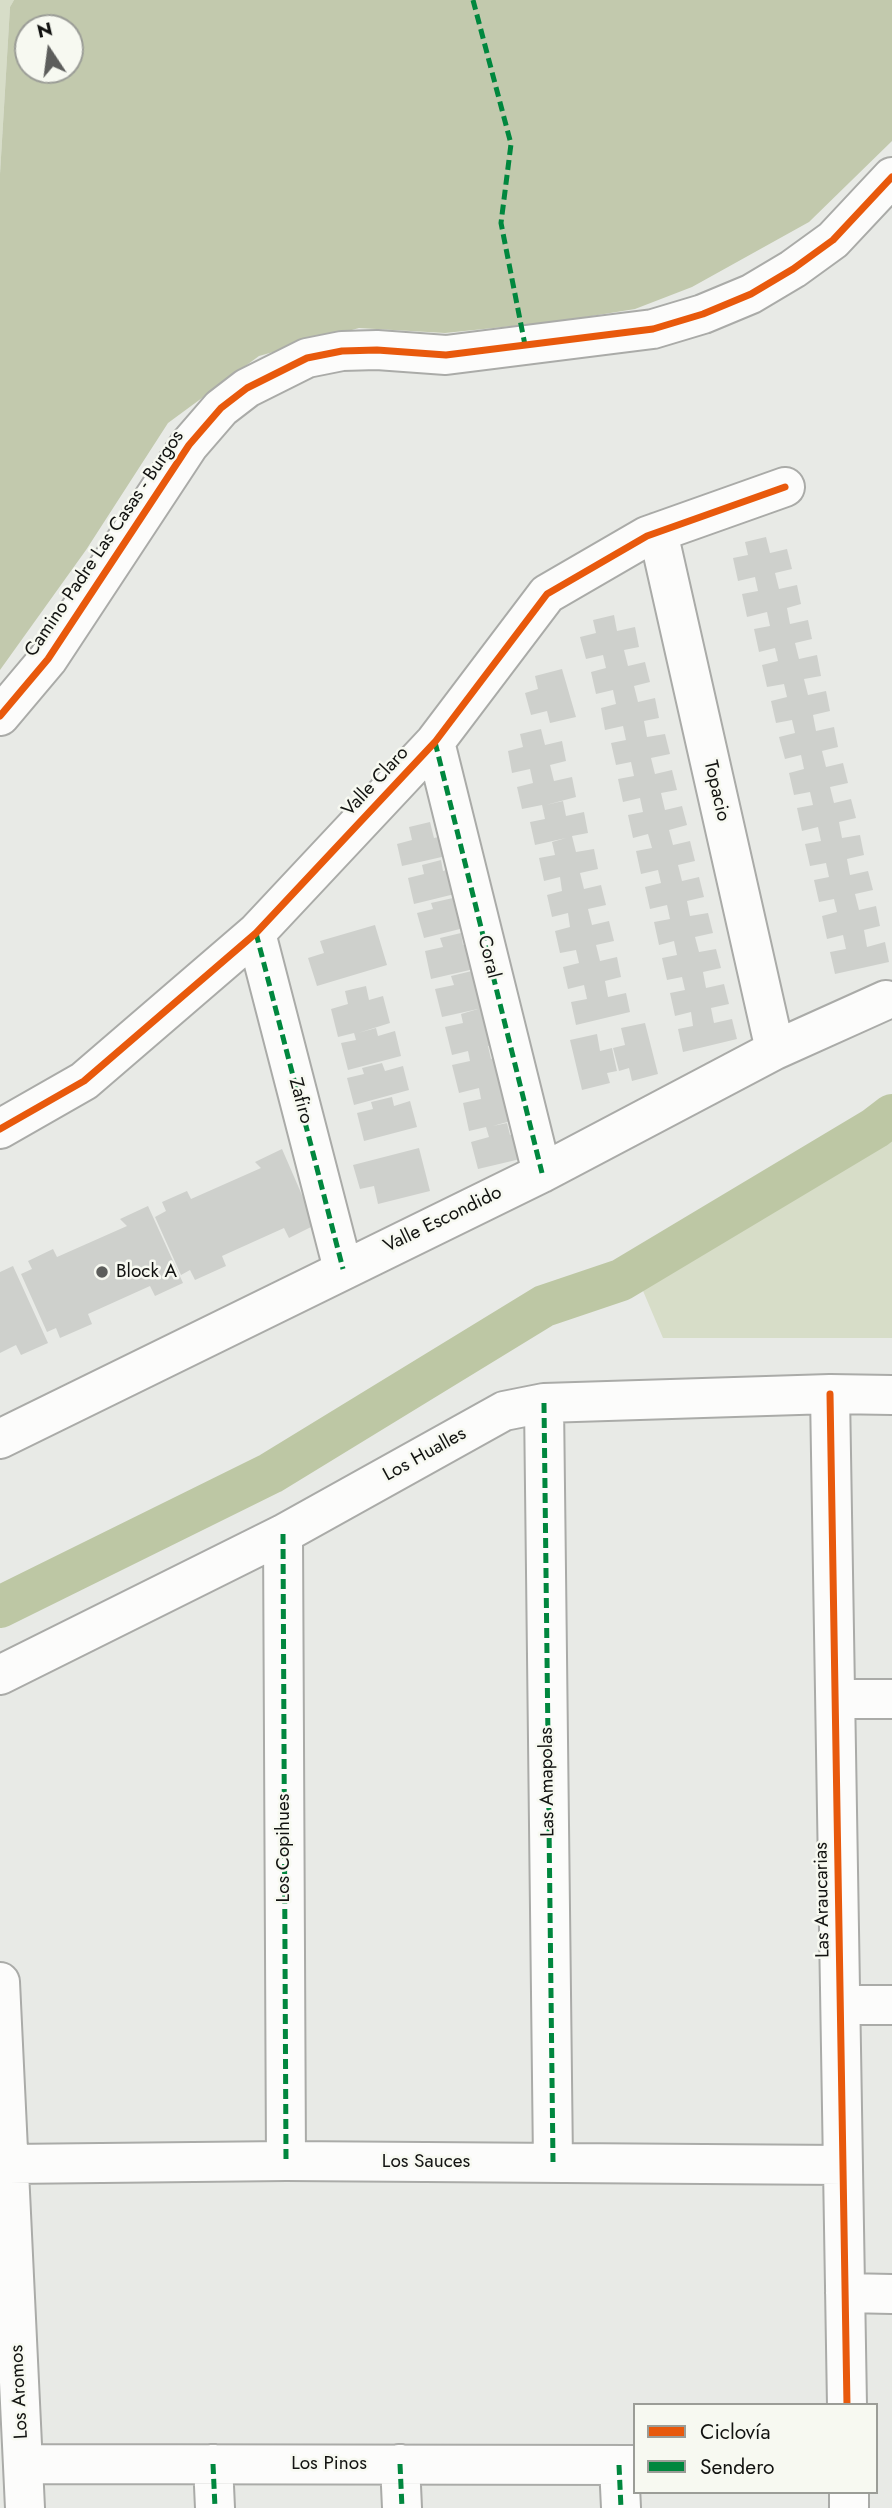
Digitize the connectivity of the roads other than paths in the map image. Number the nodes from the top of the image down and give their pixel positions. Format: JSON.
{"nodes":[{"id":1,"x":892,"y":177,"type":"edge"},
{"id":2,"x":785,"y":487,"type":"dead end"},
{"id":3,"x":658,"y":532,"type":"junction"},
{"id":4,"x":0,"y":716,"type":"edge"},
{"id":5,"x":435,"y":742,"type":"junction"},
{"id":6,"x":256,"y":933,"type":"junction"},
{"id":7,"x":886,"y":1000,"type":"dead end"},
{"id":8,"x":775,"y":1050,"type":"junction"},
{"id":9,"x":0,"y":1129,"type":"edge"},
{"id":10,"x":541,"y":1172,"type":"junction"},
{"id":11,"x":343,"y":1269,"type":"junction"},
{"id":12,"x":830,"y":1394,"type":"junction"},
{"id":13,"x":892,"y":1395,"type":"edge"},
{"id":14,"x":544,"y":1403,"type":"junction"},
{"id":15,"x":0,"y":1439,"type":"edge"},
{"id":16,"x":283,"y":1534,"type":"junction"},
{"id":17,"x":0,"y":1675,"type":"edge"},
{"id":18,"x":836,"y":1699,"type":"junction"},
{"id":19,"x":892,"y":1699,"type":"edge"},
{"id":20,"x":0,"y":1982,"type":"edge"},
{"id":21,"x":841,"y":2005,"type":"junction"},
{"id":22,"x":892,"y":2005,"type":"edge"},
{"id":23,"x":286,"y":2161,"type":"junction"},
{"id":24,"x":553,"y":2162,"type":"junction"},
{"id":25,"x":9,"y":2164,"type":"junction"},
{"id":26,"x":844,"y":2165,"type":"junction"},
{"id":27,"x":845,"y":2293,"type":"junction"},
{"id":28,"x":892,"y":2294,"type":"edge"},
{"id":29,"x":848,"y":2403,"type":"edge"},
{"id":30,"x":23,"y":2464,"type":"junction"},
{"id":31,"x":213,"y":2464,"type":"junction"},
{"id":32,"x":400,"y":2464,"type":"junction"},
{"id":33,"x":627,"y":2465,"type":"edge"},
{"id":34,"x":25,"y":2508,"type":"edge"},
{"id":35,"x":215,"y":2508,"type":"edge"},
{"id":36,"x":402,"y":2508,"type":"edge"},
{"id":37,"x":621,"y":2508,"type":"edge"}],
"edges":[{"from":1,"to":4,"type":"street","name":"Camino Padre Las Casas - Burgos"},
{"from":2,"to":3,"type":"street","name":"Valle Claro"},
{"from":3,"to":5,"type":"street","name":"Valle Claro"},
{"from":3,"to":8,"type":"street","name":"Topacio"},
{"from":5,"to":6,"type":"street","name":"Valle Claro"},
{"from":5,"to":10,"type":"street","name":"Coral"},
{"from":6,"to":9,"type":"street","name":"Valle Claro"},
{"from":6,"to":11,"type":"street","name":"Zafiro"},
{"from":7,"to":8,"type":"street","name":"Valle Escondido"},
{"from":8,"to":10,"type":"street","name":"Valle Escondido"},
{"from":10,"to":11,"type":"street","name":"Valle Escondido"},
{"from":11,"to":15,"type":"street","name":"Valle Escondido"},
{"from":12,"to":13,"type":"street","name":"Los Hualles"},
{"from":12,"to":14,"type":"street","name":"Los Hualles"},
{"from":12,"to":18,"type":"street","name":"Las Araucarias"},
{"from":14,"to":16,"type":"street","name":"Los Hualles"},
{"from":14,"to":24,"type":"street","name":"Las Amapolas"},
{"from":16,"to":17,"type":"street","name":"Los Hualles"},
{"from":16,"to":23,"type":"street","name":"Los Copihues"},
{"from":18,"to":19,"type":"street"},
{"from":18,"to":21,"type":"street","name":"Las Araucarias"},
{"from":20,"to":25,"type":"street","name":"Los Aromos"},
{"from":21,"to":22,"type":"street"},
{"from":21,"to":26,"type":"street","name":"Las Araucarias"},
{"from":23,"to":24,"type":"street","name":"Los Sauces"},
{"from":23,"to":25,"type":"street","name":"Los Sauces"},
{"from":24,"to":26,"type":"street","name":"Los Sauces"},
{"from":25,"to":30,"type":"street","name":"Los Aromos"},
{"from":26,"to":27,"type":"street","name":"Las Araucarias"},
{"from":27,"to":28,"type":"street"},
{"from":27,"to":29,"type":"street","name":"Las Araucarias"},
{"from":30,"to":31,"type":"street","name":"Los Pinos"},
{"from":30,"to":34,"type":"street","name":"Los Aromos"},
{"from":31,"to":32,"type":"street","name":"Los Pinos"},
{"from":31,"to":35,"type":"street"},
{"from":32,"to":33,"type":"street","name":"Los Pinos"},
{"from":32,"to":36,"type":"street"},
{"from":33,"to":37,"type":"street"}]}
